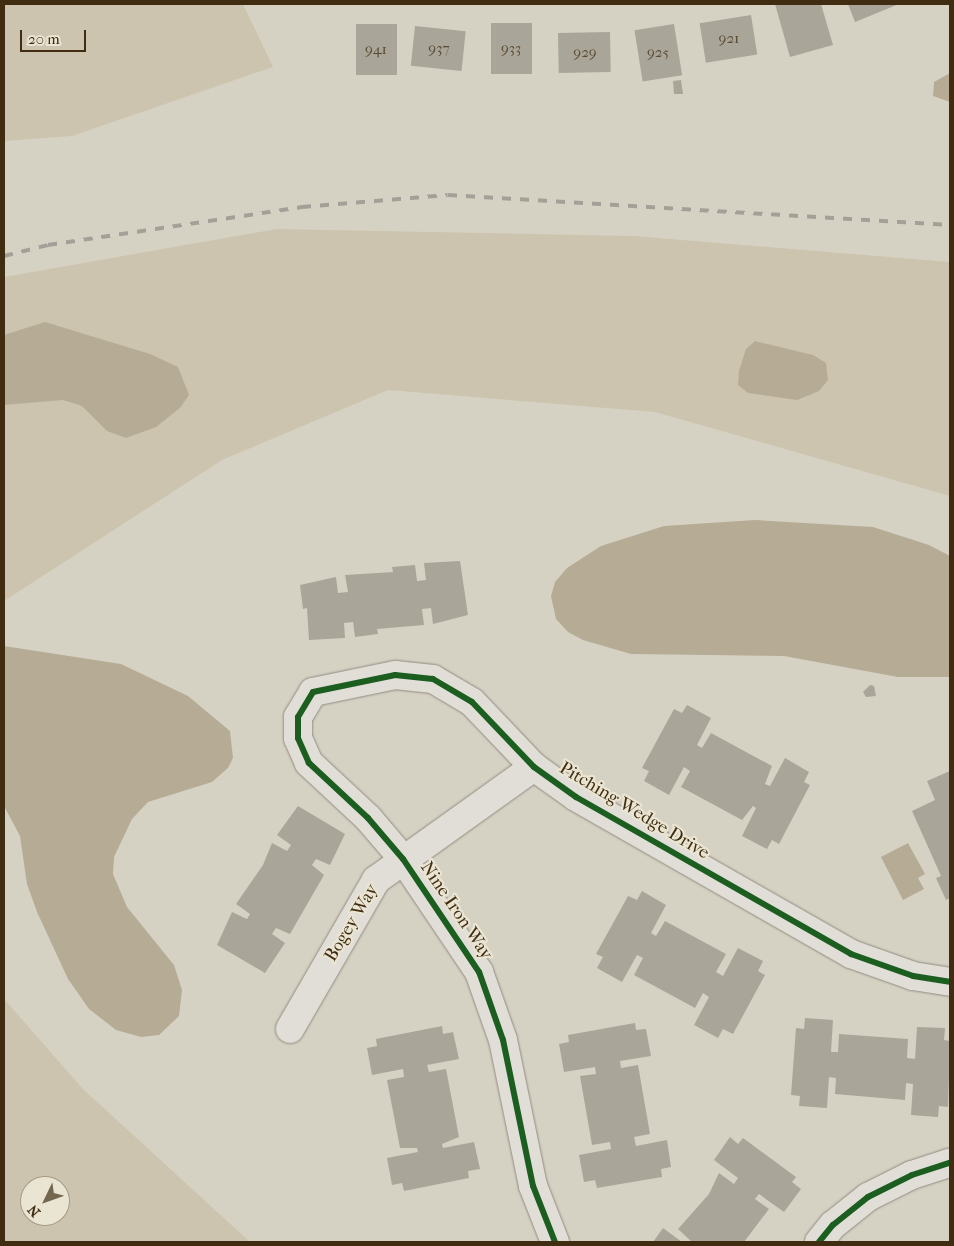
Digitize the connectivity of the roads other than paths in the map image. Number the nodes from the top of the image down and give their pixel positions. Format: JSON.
{"nodes":[{"id":1,"x":298,"y":716,"type":"joint"},
{"id":2,"x":534,"y":767,"type":"junction"},
{"id":3,"x":403,"y":859,"type":"junction"},
{"id":4,"x":950,"y":982,"type":"edge"},
{"id":5,"x":290,"y":1029,"type":"dead end"},
{"id":6,"x":950,"y":1163,"type":"edge"},
{"id":7,"x":556,"y":1242,"type":"edge"},
{"id":8,"x":819,"y":1242,"type":"edge"}],
"edges":[{"from":1,"to":2,"type":"street","name":"Pitching Wedge Drive"},
{"from":1,"to":3,"type":"street","name":"Nine Iron Way"},
{"from":2,"to":3,"type":"street","name":"Bogey Way"},
{"from":2,"to":4,"type":"street","name":"Pitching Wedge Drive"},
{"from":3,"to":5,"type":"street","name":"Bogey Way"},
{"from":3,"to":7,"type":"street","name":"Nine Iron Way"},
{"from":6,"to":8,"type":"street"}]}
